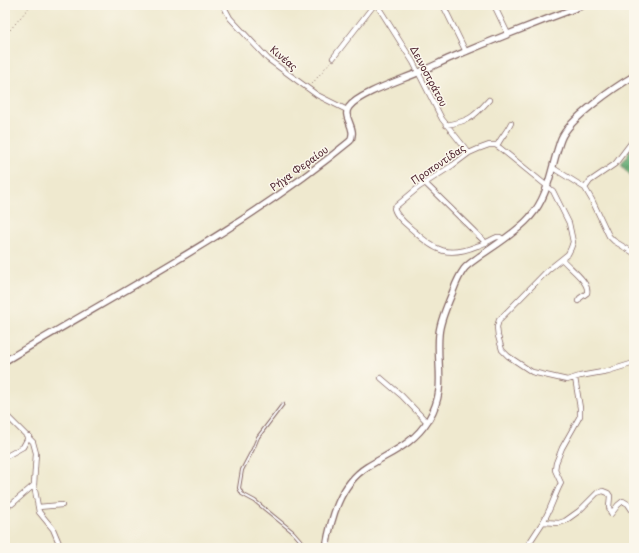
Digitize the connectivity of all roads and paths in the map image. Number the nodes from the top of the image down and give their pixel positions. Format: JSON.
{"nodes":[{"id":1,"x":31,"y":5,"type":"edge"},
{"id":2,"x":223,"y":5,"type":"edge"},
{"id":3,"x":375,"y":5,"type":"edge"},
{"id":4,"x":443,"y":5,"type":"edge"},
{"id":5,"x":494,"y":5,"type":"edge"},
{"id":6,"x":584,"y":5,"type":"edge"},
{"id":7,"x":508,"y":34,"type":"junction"},
{"id":8,"x":5,"y":36,"type":"edge"},
{"id":9,"x":466,"y":52,"type":"junction"},
{"id":10,"x":333,"y":58,"type":"joint"},
{"id":11,"x":419,"y":73,"type":"junction"},
{"id":12,"x":634,"y":76,"type":"edge"},
{"id":13,"x":308,"y":88,"type":"junction"},
{"id":14,"x":489,"y":100,"type":"dead end"},
{"id":15,"x":347,"y":110,"type":"junction"},
{"id":16,"x":511,"y":123,"type":"dead end"},
{"id":17,"x":446,"y":125,"type":"junction"},
{"id":18,"x":634,"y":139,"type":"edge"},
{"id":19,"x":497,"y":146,"type":"junction"},
{"id":20,"x":469,"y":153,"type":"junction"},
{"id":21,"x":553,"y":168,"type":"junction"},
{"id":22,"x":425,"y":183,"type":"junction"},
{"id":23,"x":548,"y":186,"type":"junction"},
{"id":24,"x":584,"y":188,"type":"junction"},
{"id":25,"x":503,"y":239,"type":"junction"},
{"id":26,"x":486,"y":243,"type":"junction"},
{"id":27,"x":634,"y":253,"type":"edge"},
{"id":28,"x":562,"y":259,"type":"junction"},
{"id":29,"x":578,"y":301,"type":"dead end"},
{"id":30,"x":5,"y":361,"type":"edge"},
{"id":31,"x":634,"y":363,"type":"edge"},
{"id":32,"x":380,"y":378,"type":"dead end"},
{"id":33,"x":575,"y":378,"type":"junction"},
{"id":34,"x":283,"y":404,"type":"dead end"},
{"id":35,"x":5,"y":414,"type":"edge"},
{"id":36,"x":427,"y":422,"type":"junction"},
{"id":37,"x":29,"y":436,"type":"junction"},
{"id":38,"x":5,"y":457,"type":"edge"},
{"id":39,"x":34,"y":485,"type":"junction"},
{"id":40,"x":12,"y":504,"type":"dead end"},
{"id":41,"x":62,"y":505,"type":"dead end"},
{"id":42,"x":38,"y":507,"type":"junction"},
{"id":43,"x":634,"y":513,"type":"edge"},
{"id":44,"x":543,"y":522,"type":"junction"},
{"id":45,"x":61,"y":548,"type":"edge"},
{"id":46,"x":307,"y":548,"type":"edge"},
{"id":47,"x":326,"y":548,"type":"edge"},
{"id":48,"x":526,"y":548,"type":"edge"}],
"edges":[{"from":1,"to":8,"type":"path"},
{"from":2,"to":13,"type":"street","name":"Κινέας"},
{"from":3,"to":10,"type":"street"},
{"from":3,"to":11,"type":"street","name":"Δεινοστράτου"},
{"from":4,"to":9,"type":"street"},
{"from":5,"to":7,"type":"street"},
{"from":6,"to":7,"type":"street"},
{"from":7,"to":9,"type":"street"},
{"from":9,"to":11,"type":"street"},
{"from":10,"to":13,"type":"path"},
{"from":11,"to":15,"type":"street"},
{"from":11,"to":17,"type":"street","name":"Δεινοστράτου"},
{"from":12,"to":21,"type":"street"},
{"from":13,"to":15,"type":"street","name":"Κινέας"},
{"from":14,"to":17,"type":"street"},
{"from":15,"to":30,"type":"street","name":"Ρήγα Φεραίου"},
{"from":16,"to":19,"type":"street"},
{"from":17,"to":20,"type":"street","name":"Δεινοστράτου"},
{"from":18,"to":24,"type":"street"},
{"from":19,"to":20,"type":"street","name":"Προποντίδας"},
{"from":19,"to":23,"type":"street"},
{"from":20,"to":22,"type":"street","name":"Προποντίδας"},
{"from":21,"to":23,"type":"street"},
{"from":21,"to":24,"type":"street"},
{"from":22,"to":26,"type":"street"},
{"from":22,"to":26,"type":"street","name":"Προποντίδας"},
{"from":23,"to":25,"type":"street"},
{"from":23,"to":28,"type":"street"},
{"from":24,"to":27,"type":"street"},
{"from":25,"to":26,"type":"street"},
{"from":25,"to":36,"type":"street"},
{"from":28,"to":29,"type":"street"},
{"from":28,"to":33,"type":"street"},
{"from":31,"to":33,"type":"street"},
{"from":32,"to":36,"type":"street"},
{"from":33,"to":44,"type":"street"},
{"from":34,"to":46,"type":"lane"},
{"from":35,"to":37,"type":"street"},
{"from":36,"to":47,"type":"street"},
{"from":37,"to":38,"type":"street"},
{"from":37,"to":39,"type":"street"},
{"from":39,"to":40,"type":"street"},
{"from":39,"to":42,"type":"street"},
{"from":41,"to":42,"type":"street"},
{"from":42,"to":45,"type":"street"},
{"from":43,"to":44,"type":"street"},
{"from":44,"to":48,"type":"street"}]}
